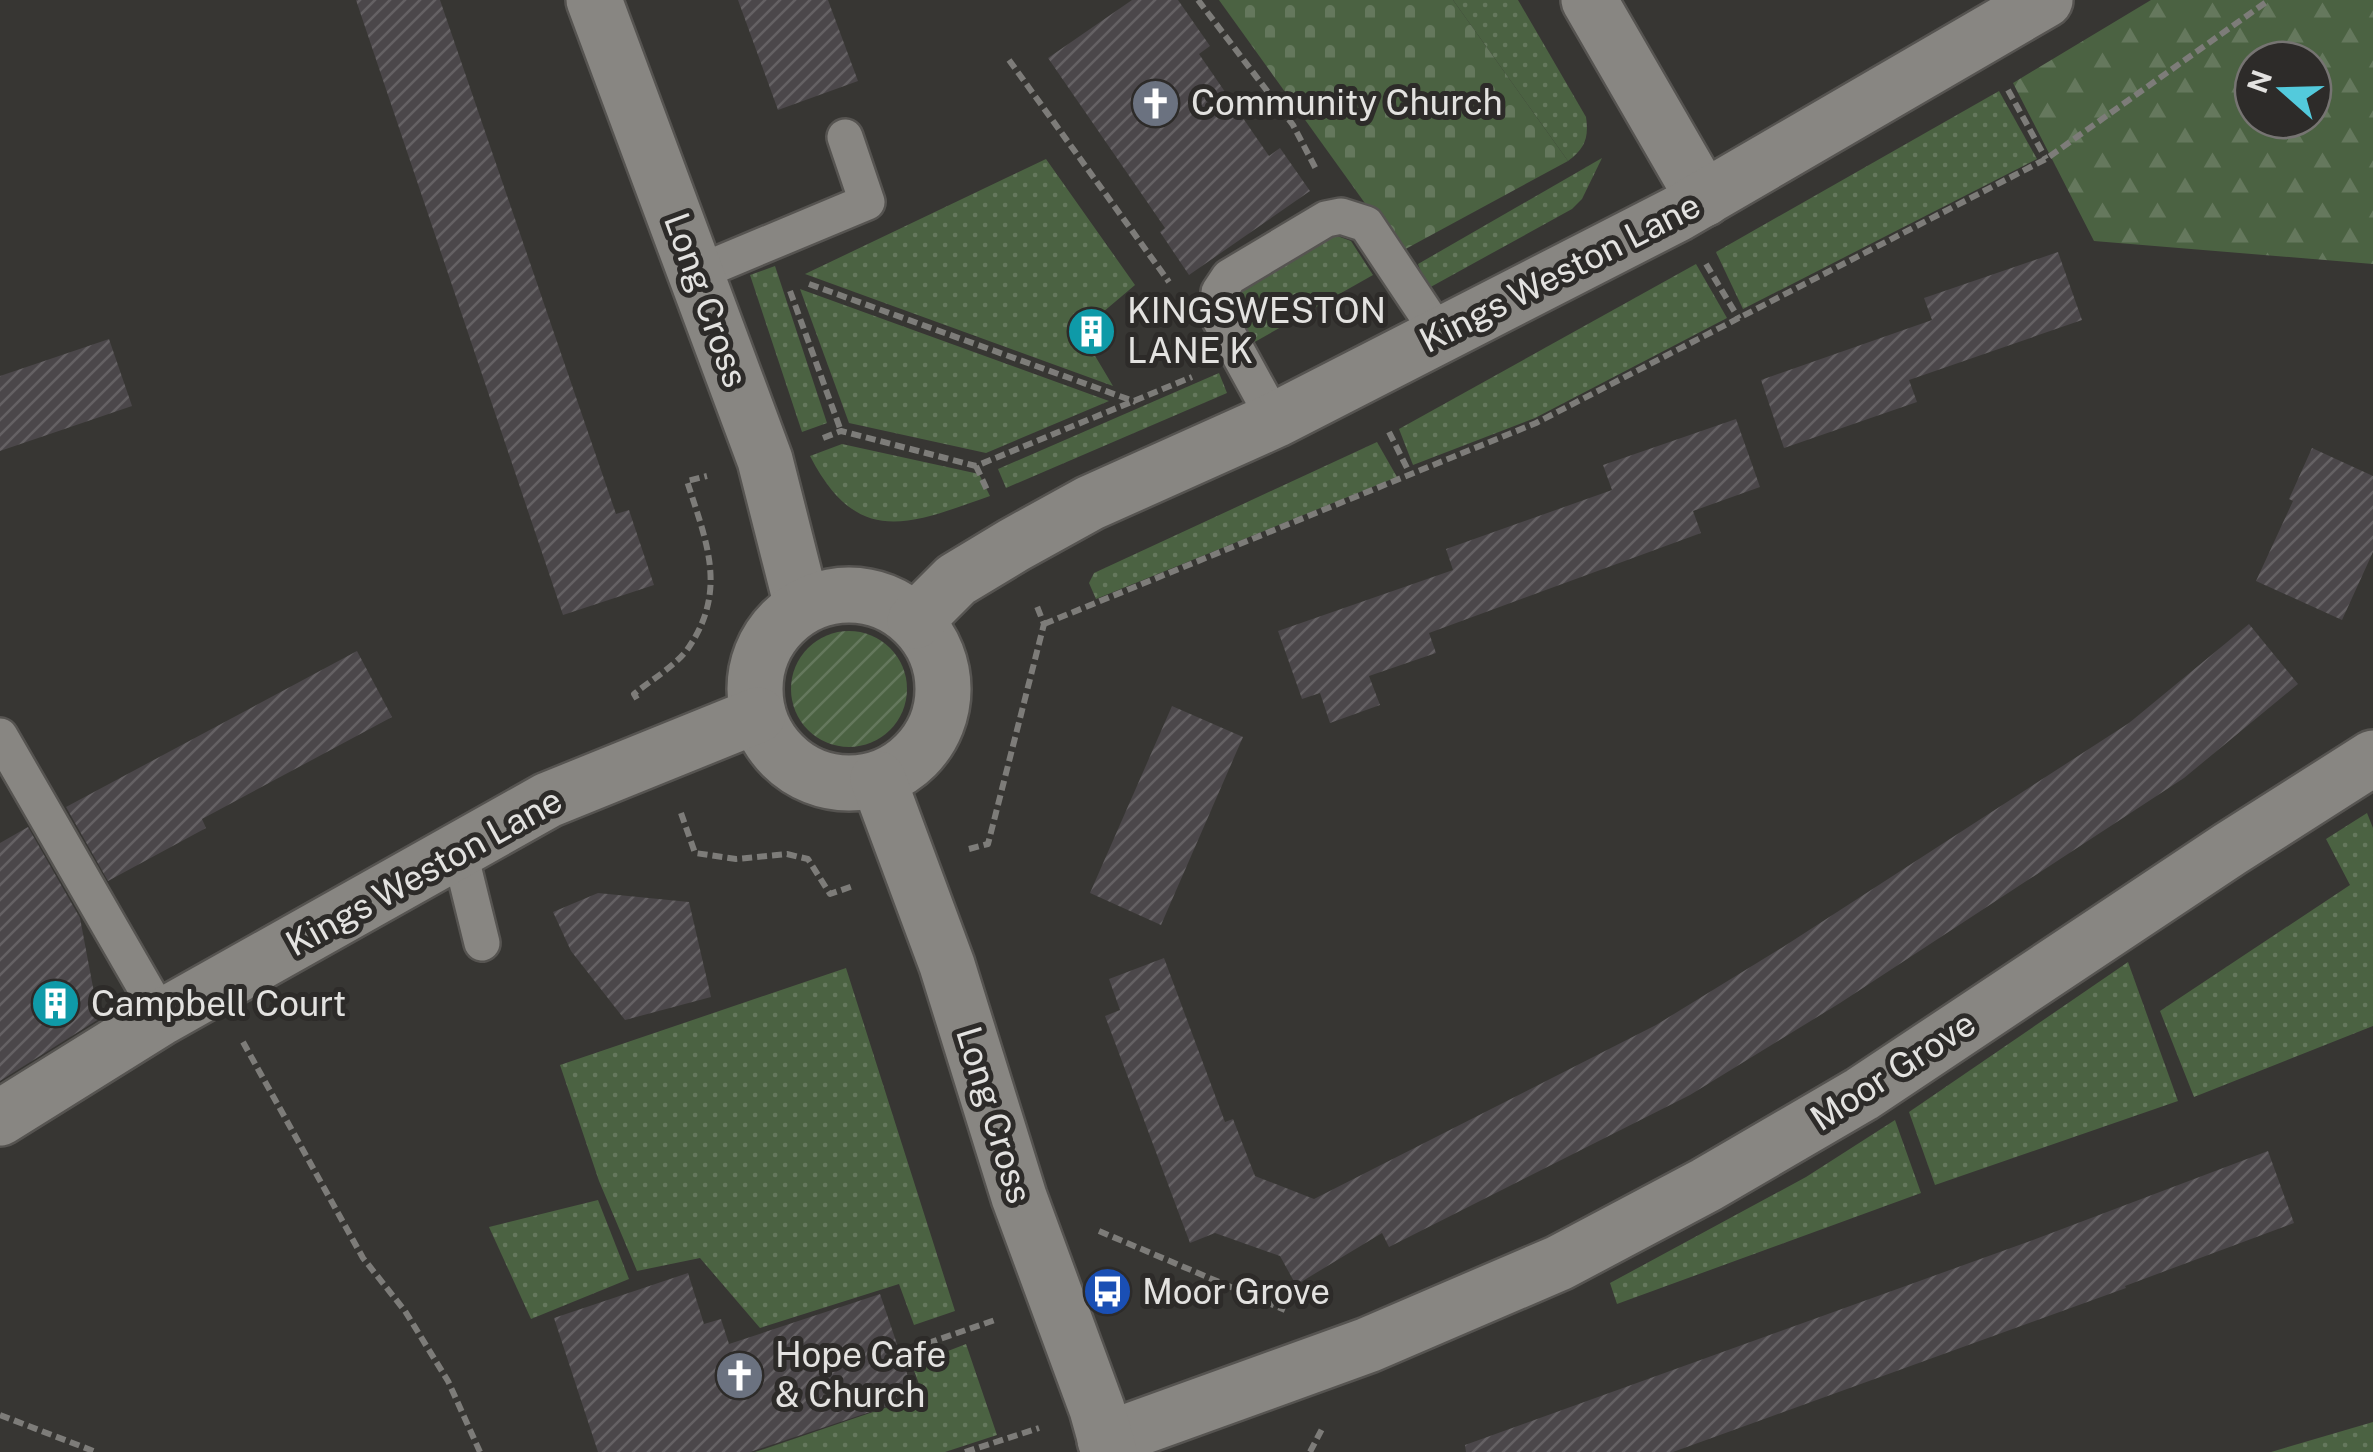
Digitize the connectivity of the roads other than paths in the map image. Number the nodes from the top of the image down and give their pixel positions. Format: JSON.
{"nodes":[{"id":1,"x":594,"y":0,"type":"edge"},
{"id":2,"x":1589,"y":0,"type":"edge"},
{"id":3,"x":2045,"y":0,"type":"edge"},
{"id":4,"x":845,"y":137,"type":"dead end"},
{"id":5,"x":1704,"y":200,"type":"junction"},
{"id":6,"x":697,"y":273,"type":"junction"},
{"id":7,"x":1440,"y":335,"type":"junction"},
{"id":8,"x":1275,"y":420,"type":"junction"},
{"id":9,"x":802,"y":606,"type":"junction"},
{"id":10,"x":914,"y":621,"type":"junction"},
{"id":11,"x":758,"y":715,"type":"junction"},
{"id":12,"x":0,"y":736,"type":"edge"},
{"id":13,"x":2373,"y":758,"type":"edge"},
{"id":14,"x":878,"y":779,"type":"junction"},
{"id":15,"x":456,"y":852,"type":"junction"},
{"id":16,"x":482,"y":943,"type":"dead end"},
{"id":17,"x":162,"y":1017,"type":"junction"},
{"id":18,"x":0,"y":1118,"type":"edge"},
{"id":19,"x":1104,"y":1434,"type":"edge"}],
"edges":[{"from":1,"to":6,"type":"street","name":"Long Cross"},
{"from":2,"to":5,"type":"street"},
{"from":3,"to":5,"type":"street","name":"Kings Weston Lane"},
{"from":4,"to":6,"type":"lane"},
{"from":5,"to":7,"type":"street","name":"Kings Weston Lane"},
{"from":6,"to":9,"type":"street","name":"Long Cross"},
{"from":7,"to":8,"type":"street","name":"Kings Weston Lane"},
{"from":7,"to":8,"type":"lane"},
{"from":8,"to":10,"type":"street","name":"Kings Weston Lane"},
{"from":9,"to":10,"type":"street"},
{"from":9,"to":11,"type":"street"},
{"from":10,"to":14,"type":"street"},
{"from":11,"to":14,"type":"street"},
{"from":11,"to":15,"type":"street","name":"Kings Weston Lane"},
{"from":12,"to":17,"type":"lane"},
{"from":13,"to":19,"type":"street","name":"Moor Grove"},
{"from":14,"to":19,"type":"street","name":"Long Cross"},
{"from":15,"to":16,"type":"lane"},
{"from":15,"to":17,"type":"street","name":"Kings Weston Lane"},
{"from":17,"to":18,"type":"street","name":"Kings Weston Lane"}]}
